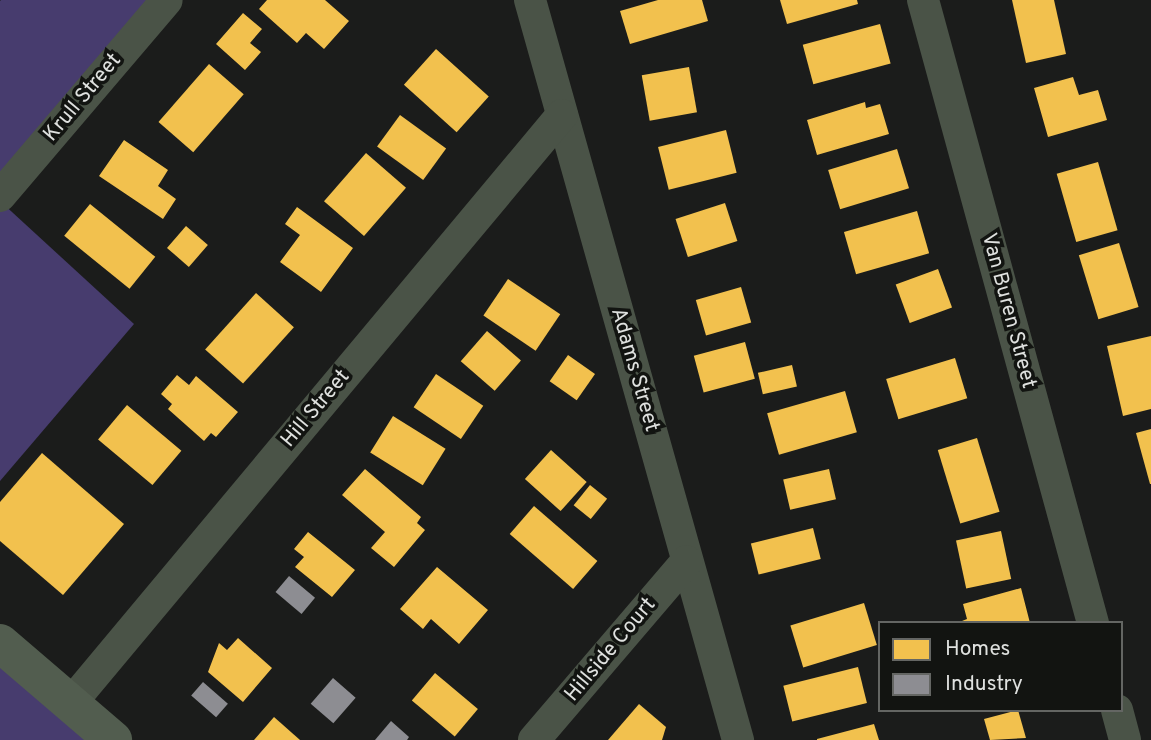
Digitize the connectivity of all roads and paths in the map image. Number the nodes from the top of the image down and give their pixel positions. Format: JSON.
{"nodes":[{"id":1,"x":167,"y":0,"type":"edge"},
{"id":2,"x":530,"y":0,"type":"edge"},
{"id":3,"x":923,"y":0,"type":"edge"},
{"id":4,"x":562,"y":115,"type":"junction"},
{"id":5,"x":0,"y":196,"type":"edge"},
{"id":6,"x":687,"y":561,"type":"junction"},
{"id":7,"x":1092,"y":621,"type":"edge"},
{"id":8,"x":0,"y":642,"type":"edge"},
{"id":9,"x":71,"y":703,"type":"junction"},
{"id":10,"x":1118,"y":712,"type":"edge"},
{"id":11,"x":113,"y":740,"type":"edge"},
{"id":12,"x":534,"y":740,"type":"edge"},
{"id":13,"x":738,"y":740,"type":"edge"},
{"id":14,"x":1125,"y":740,"type":"edge"}],
"edges":[{"from":1,"to":5,"type":"street","name":"Krull Street"},
{"from":2,"to":4,"type":"street","name":"Adams Street"},
{"from":3,"to":7,"type":"street","name":"Van Buren Street"},
{"from":4,"to":6,"type":"street","name":"Adams Street"},
{"from":4,"to":9,"type":"street","name":"Hill Street"},
{"from":6,"to":12,"type":"street","name":"Hillside Court"},
{"from":6,"to":13,"type":"street","name":"Adams Street"},
{"from":8,"to":9,"type":"main road"},
{"from":9,"to":11,"type":"main road"},
{"from":10,"to":14,"type":"street"}]}
